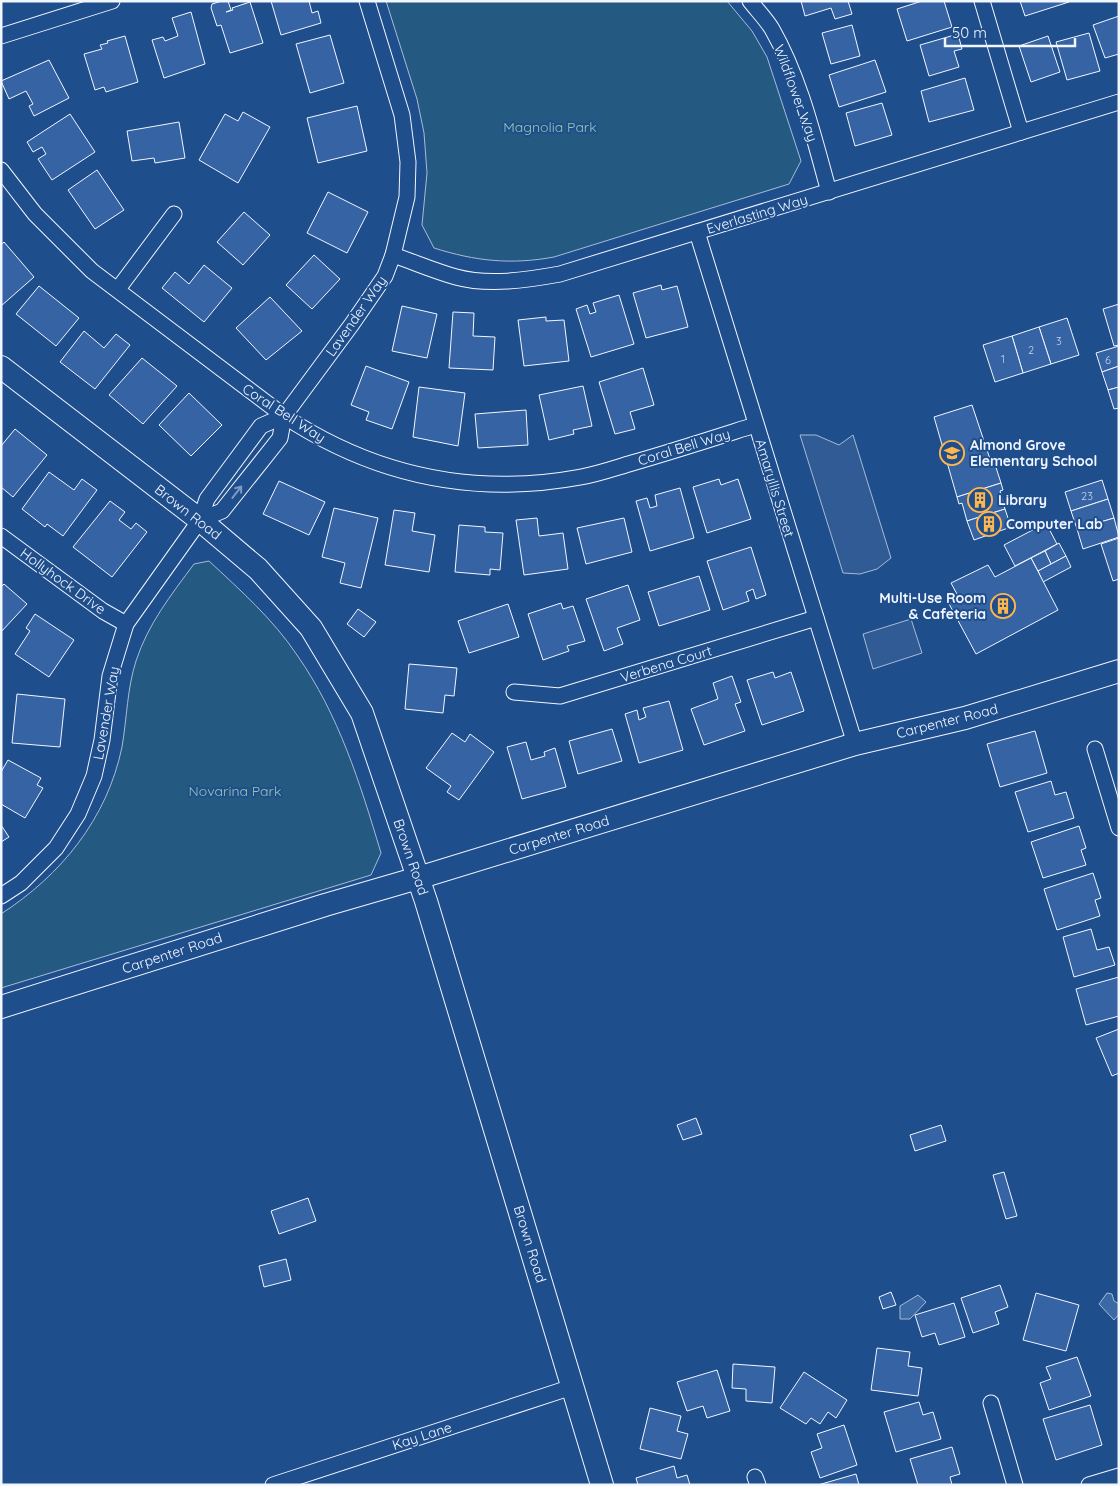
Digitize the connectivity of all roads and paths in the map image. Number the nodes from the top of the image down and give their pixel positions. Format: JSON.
{"nodes":[{"id":1,"x":112,"y":1,"type":"edge"},
{"id":2,"x":367,"y":1,"type":"edge"},
{"id":3,"x":750,"y":1,"type":"edge"},
{"id":4,"x":982,"y":1,"type":"edge"},
{"id":5,"x":1,"y":36,"type":"edge"},
{"id":6,"x":1119,"y":102,"type":"edge"},
{"id":7,"x":1021,"y":132,"type":"junction"},
{"id":8,"x":1,"y":170,"type":"edge"},
{"id":9,"x":828,"y":192,"type":"junction"},
{"id":10,"x":174,"y":214,"type":"dead end"},
{"id":11,"x":696,"y":232,"type":"junction"},
{"id":12,"x":393,"y":255,"type":"junction"},
{"id":13,"x":118,"y":289,"type":"junction"},
{"id":14,"x":1,"y":367,"type":"edge"},
{"id":15,"x":284,"y":416,"type":"junction"},
{"id":16,"x":755,"y":425,"type":"junction"},
{"id":17,"x":200,"y":520,"type":"junction"},
{"id":18,"x":1,"y":536,"type":"edge"},
{"id":19,"x":816,"y":618,"type":"junction"},
{"id":20,"x":126,"y":624,"type":"junction"},
{"id":21,"x":1119,"y":672,"type":"edge"},
{"id":22,"x":514,"y":692,"type":"dead end"},
{"id":23,"x":855,"y":744,"type":"junction"},
{"id":24,"x":1095,"y":749,"type":"dead end"},
{"id":25,"x":1119,"y":828,"type":"edge"},
{"id":26,"x":418,"y":878,"type":"junction"},
{"id":27,"x":1,"y":896,"type":"edge"},
{"id":28,"x":1,"y":1007,"type":"edge"},
{"id":29,"x":572,"y":1387,"type":"junction"},
{"id":30,"x":991,"y":1403,"type":"dead end"},
{"id":31,"x":1119,"y":1476,"type":"edge"},
{"id":32,"x":273,"y":1485,"type":"edge"},
{"id":33,"x":602,"y":1485,"type":"edge"},
{"id":34,"x":1014,"y":1485,"type":"edge"},
{"id":35,"x":1089,"y":1485,"type":"edge"}],
"edges":[{"from":1,"to":5,"type":"street"},
{"from":2,"to":12,"type":"street","name":"Lavender Way"},
{"from":3,"to":9,"type":"street","name":"Wildflower Way"},
{"from":4,"to":7,"type":"street"},
{"from":6,"to":7,"type":"street","name":"Everlasting Way"},
{"from":7,"to":9,"type":"street","name":"Everlasting Way"},
{"from":8,"to":13,"type":"street","name":"Coral Bell Way"},
{"from":9,"to":11,"type":"street","name":"Everlasting Way"},
{"from":10,"to":13,"type":"street"},
{"from":11,"to":12,"type":"street","name":"Everlasting Way"},
{"from":11,"to":16,"type":"street","name":"Amaryllis Street"},
{"from":12,"to":15,"type":"street","name":"Lavender Way"},
{"from":13,"to":15,"type":"street","name":"Coral Bell Way"},
{"from":14,"to":17,"type":"street","name":"Brown Road"},
{"from":15,"to":16,"type":"street","name":"Coral Bell Way"},
{"from":15,"to":17,"type":"street","name":"Lavender Way"},
{"from":17,"to":15,"type":"street","name":"Lavender Way","one_way":true},
{"from":16,"to":19,"type":"street","name":"Amaryllis Street"},
{"from":17,"to":20,"type":"street","name":"Lavender Way"},
{"from":17,"to":26,"type":"street","name":"Brown Road"},
{"from":18,"to":20,"type":"street","name":"Hollyhock Drive"},
{"from":19,"to":22,"type":"street","name":"Verbena Court"},
{"from":19,"to":23,"type":"street","name":"Amaryllis Street"},
{"from":20,"to":27,"type":"street","name":"Lavender Way"},
{"from":21,"to":23,"type":"street","name":"Carpenter Road"},
{"from":23,"to":26,"type":"street","name":"Carpenter Road"},
{"from":24,"to":25,"type":"street"},
{"from":26,"to":28,"type":"street","name":"Carpenter Road"},
{"from":26,"to":29,"type":"street","name":"Brown Road"},
{"from":29,"to":32,"type":"street","name":"Kay Lane"},
{"from":29,"to":33,"type":"street","name":"Brown Road"},
{"from":30,"to":34,"type":"street"},
{"from":31,"to":35,"type":"street"}]}
